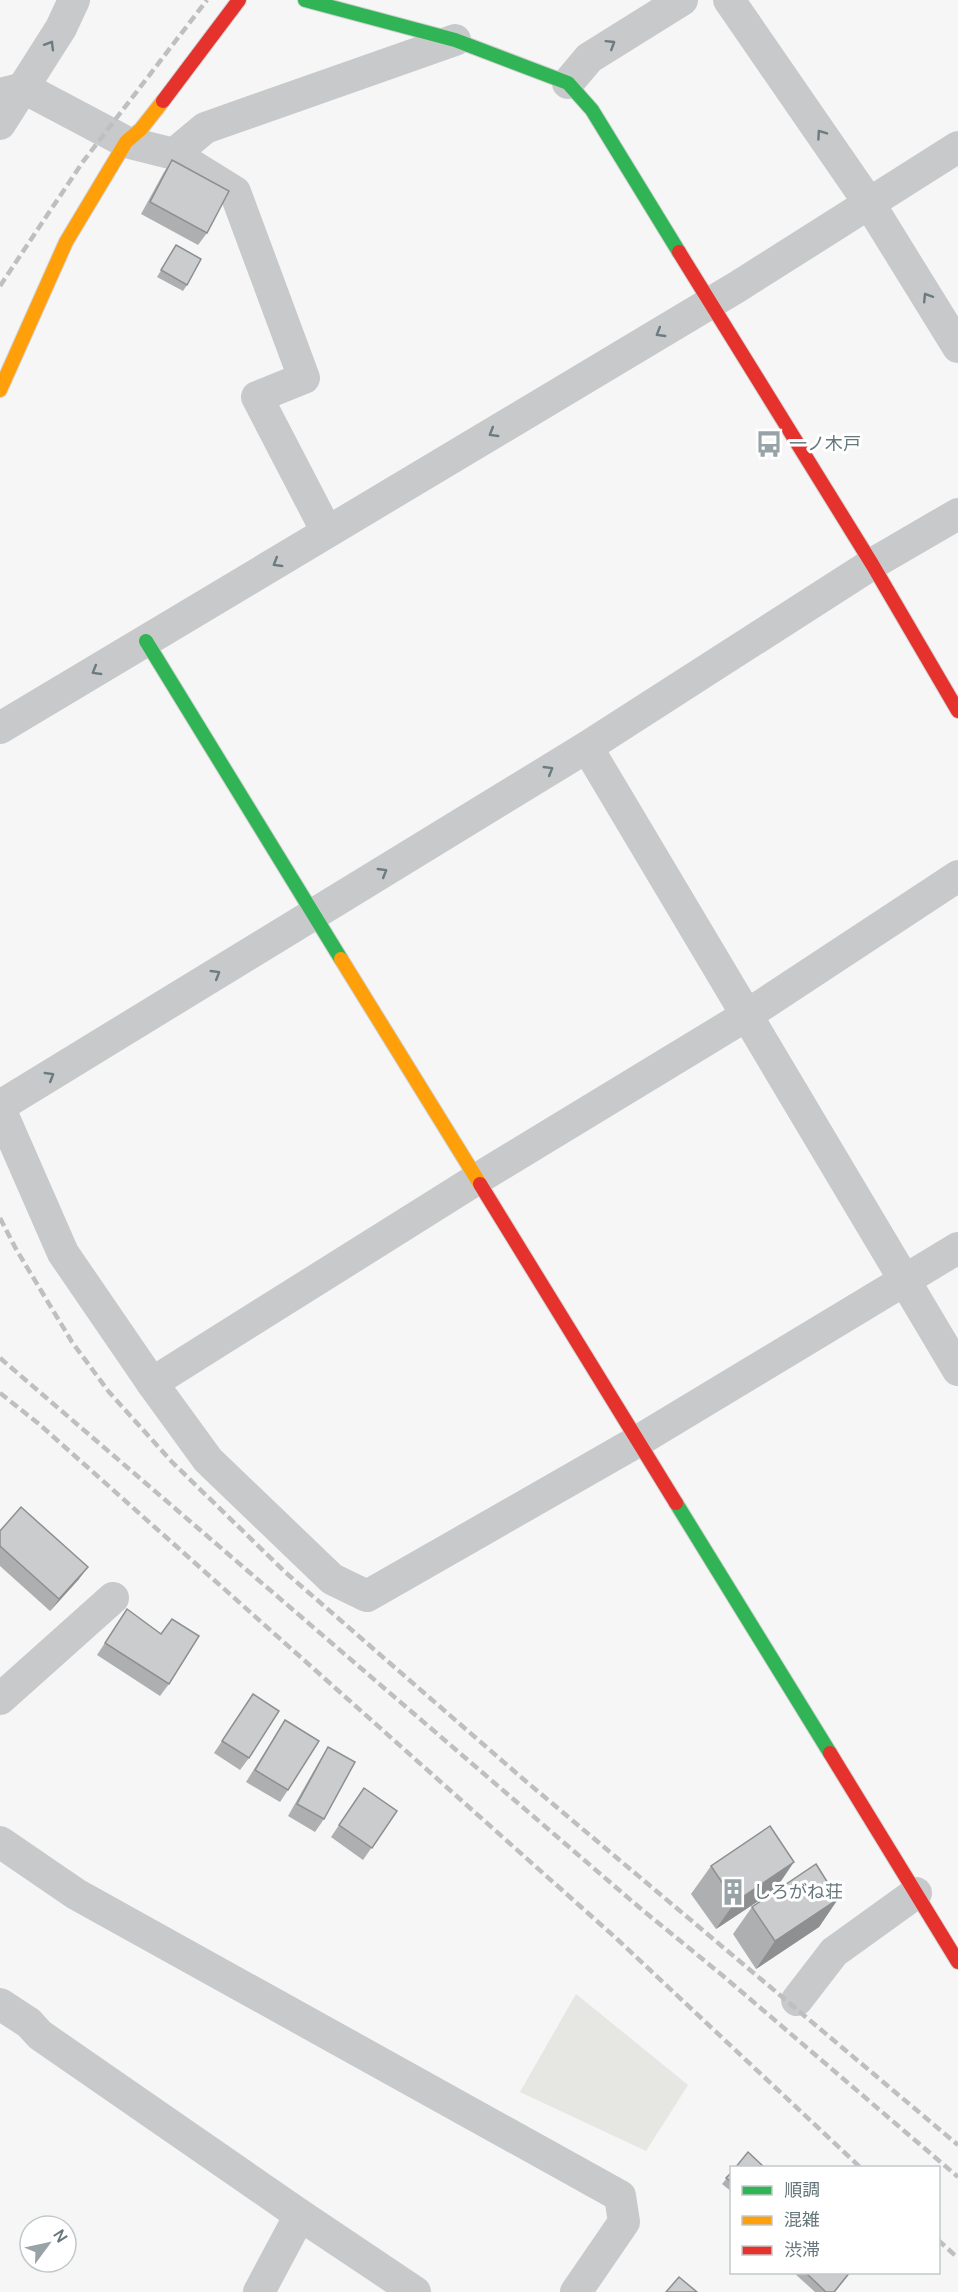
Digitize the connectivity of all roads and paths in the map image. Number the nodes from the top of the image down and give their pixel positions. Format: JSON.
{"nodes":[{"id":1,"x":74,"y":0,"type":"edge"},
{"id":2,"x":239,"y":0,"type":"edge"},
{"id":3,"x":305,"y":0,"type":"edge"},
{"id":4,"x":682,"y":0,"type":"edge"},
{"id":5,"x":729,"y":0,"type":"edge"},
{"id":6,"x":455,"y":40,"type":"junction"},
{"id":7,"x":568,"y":83,"type":"junction"},
{"id":8,"x":12,"y":91,"type":"edge"},
{"id":9,"x":0,"y":124,"type":"edge"},
{"id":10,"x":126,"y":142,"type":"junction"},
{"id":11,"x":958,"y":147,"type":"edge"},
{"id":12,"x":174,"y":154,"type":"junction"},
{"id":13,"x":869,"y":203,"type":"junction"},
{"id":14,"x":711,"y":303,"type":"junction"},
{"id":15,"x":958,"y":347,"type":"edge"},
{"id":16,"x":0,"y":390,"type":"edge"},
{"id":17,"x":958,"y":514,"type":"edge"},
{"id":18,"x":327,"y":532,"type":"junction"},
{"id":19,"x":872,"y":564,"type":"junction"},
{"id":20,"x":146,"y":641,"type":"junction"},
{"id":21,"x":958,"y":711,"type":"edge"},
{"id":22,"x":0,"y":728,"type":"edge"},
{"id":23,"x":587,"y":747,"type":"junction"},
{"id":24,"x":958,"y":876,"type":"edge"},
{"id":25,"x":314,"y":914,"type":"junction"},
{"id":26,"x":747,"y":1015,"type":"junction"},
{"id":27,"x":0,"y":1108,"type":"edge"},
{"id":28,"x":477,"y":1179,"type":"junction"},
{"id":29,"x":958,"y":1248,"type":"edge"},
{"id":30,"x":904,"y":1280,"type":"junction"},
{"id":31,"x":958,"y":1370,"type":"edge"},
{"id":32,"x":152,"y":1383,"type":"junction"},
{"id":33,"x":638,"y":1442,"type":"junction"},
{"id":34,"x":113,"y":1598,"type":"dead end"},
{"id":35,"x":0,"y":1699,"type":"edge"},
{"id":36,"x":0,"y":1842,"type":"edge"},
{"id":37,"x":916,"y":1893,"type":"junction"},
{"id":38,"x":958,"y":1962,"type":"edge"},
{"id":39,"x":797,"y":2001,"type":"dead end"},
{"id":40,"x":0,"y":2004,"type":"edge"},
{"id":41,"x":300,"y":2215,"type":"junction"},
{"id":42,"x":259,"y":2292,"type":"edge"},
{"id":43,"x":416,"y":2292,"type":"edge"},
{"id":44,"x":576,"y":2292,"type":"edge"}],
"edges":[{"from":8,"to":1,"type":"street","one_way":true},
{"from":2,"to":10,"type":"street"},
{"from":3,"to":6,"type":"street"},
{"from":7,"to":4,"type":"street","one_way":true},
{"from":13,"to":5,"type":"street","one_way":true},
{"from":6,"to":7,"type":"street"},
{"from":6,"to":12,"type":"street"},
{"from":7,"to":14,"type":"street"},
{"from":8,"to":9,"type":"street"},
{"from":8,"to":10,"type":"street"},
{"from":10,"to":12,"type":"street"},
{"from":10,"to":16,"type":"street"},
{"from":11,"to":13,"type":"street"},
{"from":12,"to":18,"type":"street"},
{"from":13,"to":14,"type":"street"},
{"from":15,"to":13,"type":"street","one_way":true},
{"from":14,"to":18,"type":"street","one_way":true},
{"from":14,"to":19,"type":"street"},
{"from":17,"to":19,"type":"street"},
{"from":18,"to":20,"type":"street","one_way":true},
{"from":19,"to":21,"type":"street"},
{"from":19,"to":23,"type":"street"},
{"from":20,"to":22,"type":"street","one_way":true},
{"from":20,"to":25,"type":"street"},
{"from":25,"to":23,"type":"street","one_way":true},
{"from":23,"to":26,"type":"street"},
{"from":24,"to":26,"type":"street"},
{"from":27,"to":25,"type":"street","one_way":true},
{"from":25,"to":28,"type":"street"},
{"from":26,"to":28,"type":"street"},
{"from":26,"to":30,"type":"street"},
{"from":27,"to":32,"type":"street"},
{"from":28,"to":32,"type":"street"},
{"from":28,"to":33,"type":"street"},
{"from":29,"to":30,"type":"street"},
{"from":30,"to":31,"type":"street"},
{"from":30,"to":33,"type":"street"},
{"from":32,"to":33,"type":"street"},
{"from":33,"to":37,"type":"street"},
{"from":34,"to":35,"type":"street"},
{"from":36,"to":44,"type":"street"},
{"from":37,"to":38,"type":"street"},
{"from":37,"to":39,"type":"street"},
{"from":40,"to":41,"type":"street"},
{"from":41,"to":42,"type":"street"},
{"from":41,"to":43,"type":"street"}]}
